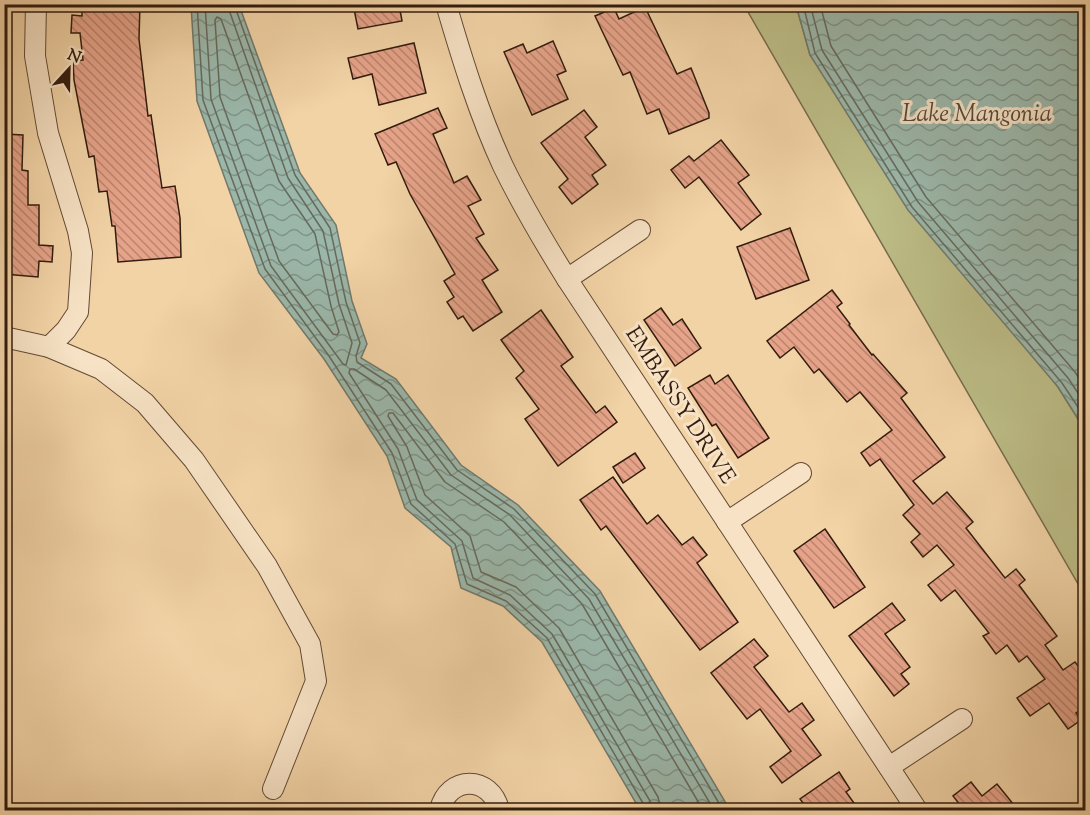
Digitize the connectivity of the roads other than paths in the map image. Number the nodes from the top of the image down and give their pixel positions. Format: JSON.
{"nodes":[{"id":1,"x":36,"y":4,"type":"edge"},
{"id":2,"x":446,"y":4,"type":"edge"},
{"id":3,"x":640,"y":230,"type":"dead end"},
{"id":4,"x":567,"y":279,"type":"junction"},
{"id":5,"x":4,"y":337,"type":"edge"},
{"id":6,"x":49,"y":347,"type":"junction"},
{"id":7,"x":801,"y":473,"type":"dead end"},
{"id":8,"x":727,"y":522,"type":"junction"},
{"id":9,"x":962,"y":718,"type":"dead end"},
{"id":10,"x":889,"y":767,"type":"junction"},
{"id":11,"x":273,"y":789,"type":"dead end"},
{"id":12,"x":440,"y":810,"type":"edge"},
{"id":13,"x":499,"y":810,"type":"edge"},
{"id":14,"x":917,"y":810,"type":"edge"}],
"edges":[{"from":1,"to":6,"type":"street"},
{"from":2,"to":4,"type":"street","name":"EMBASSY DRIVE"},
{"from":3,"to":4,"type":"street"},
{"from":4,"to":8,"type":"street","name":"EMBASSY DRIVE"},
{"from":5,"to":6,"type":"street"},
{"from":6,"to":11,"type":"street"},
{"from":7,"to":8,"type":"street"},
{"from":8,"to":10,"type":"street","name":"EMBASSY DRIVE"},
{"from":9,"to":10,"type":"street"},
{"from":10,"to":14,"type":"street","name":"EMBASSY DRIVE"},
{"from":12,"to":13,"type":"street"}]}
